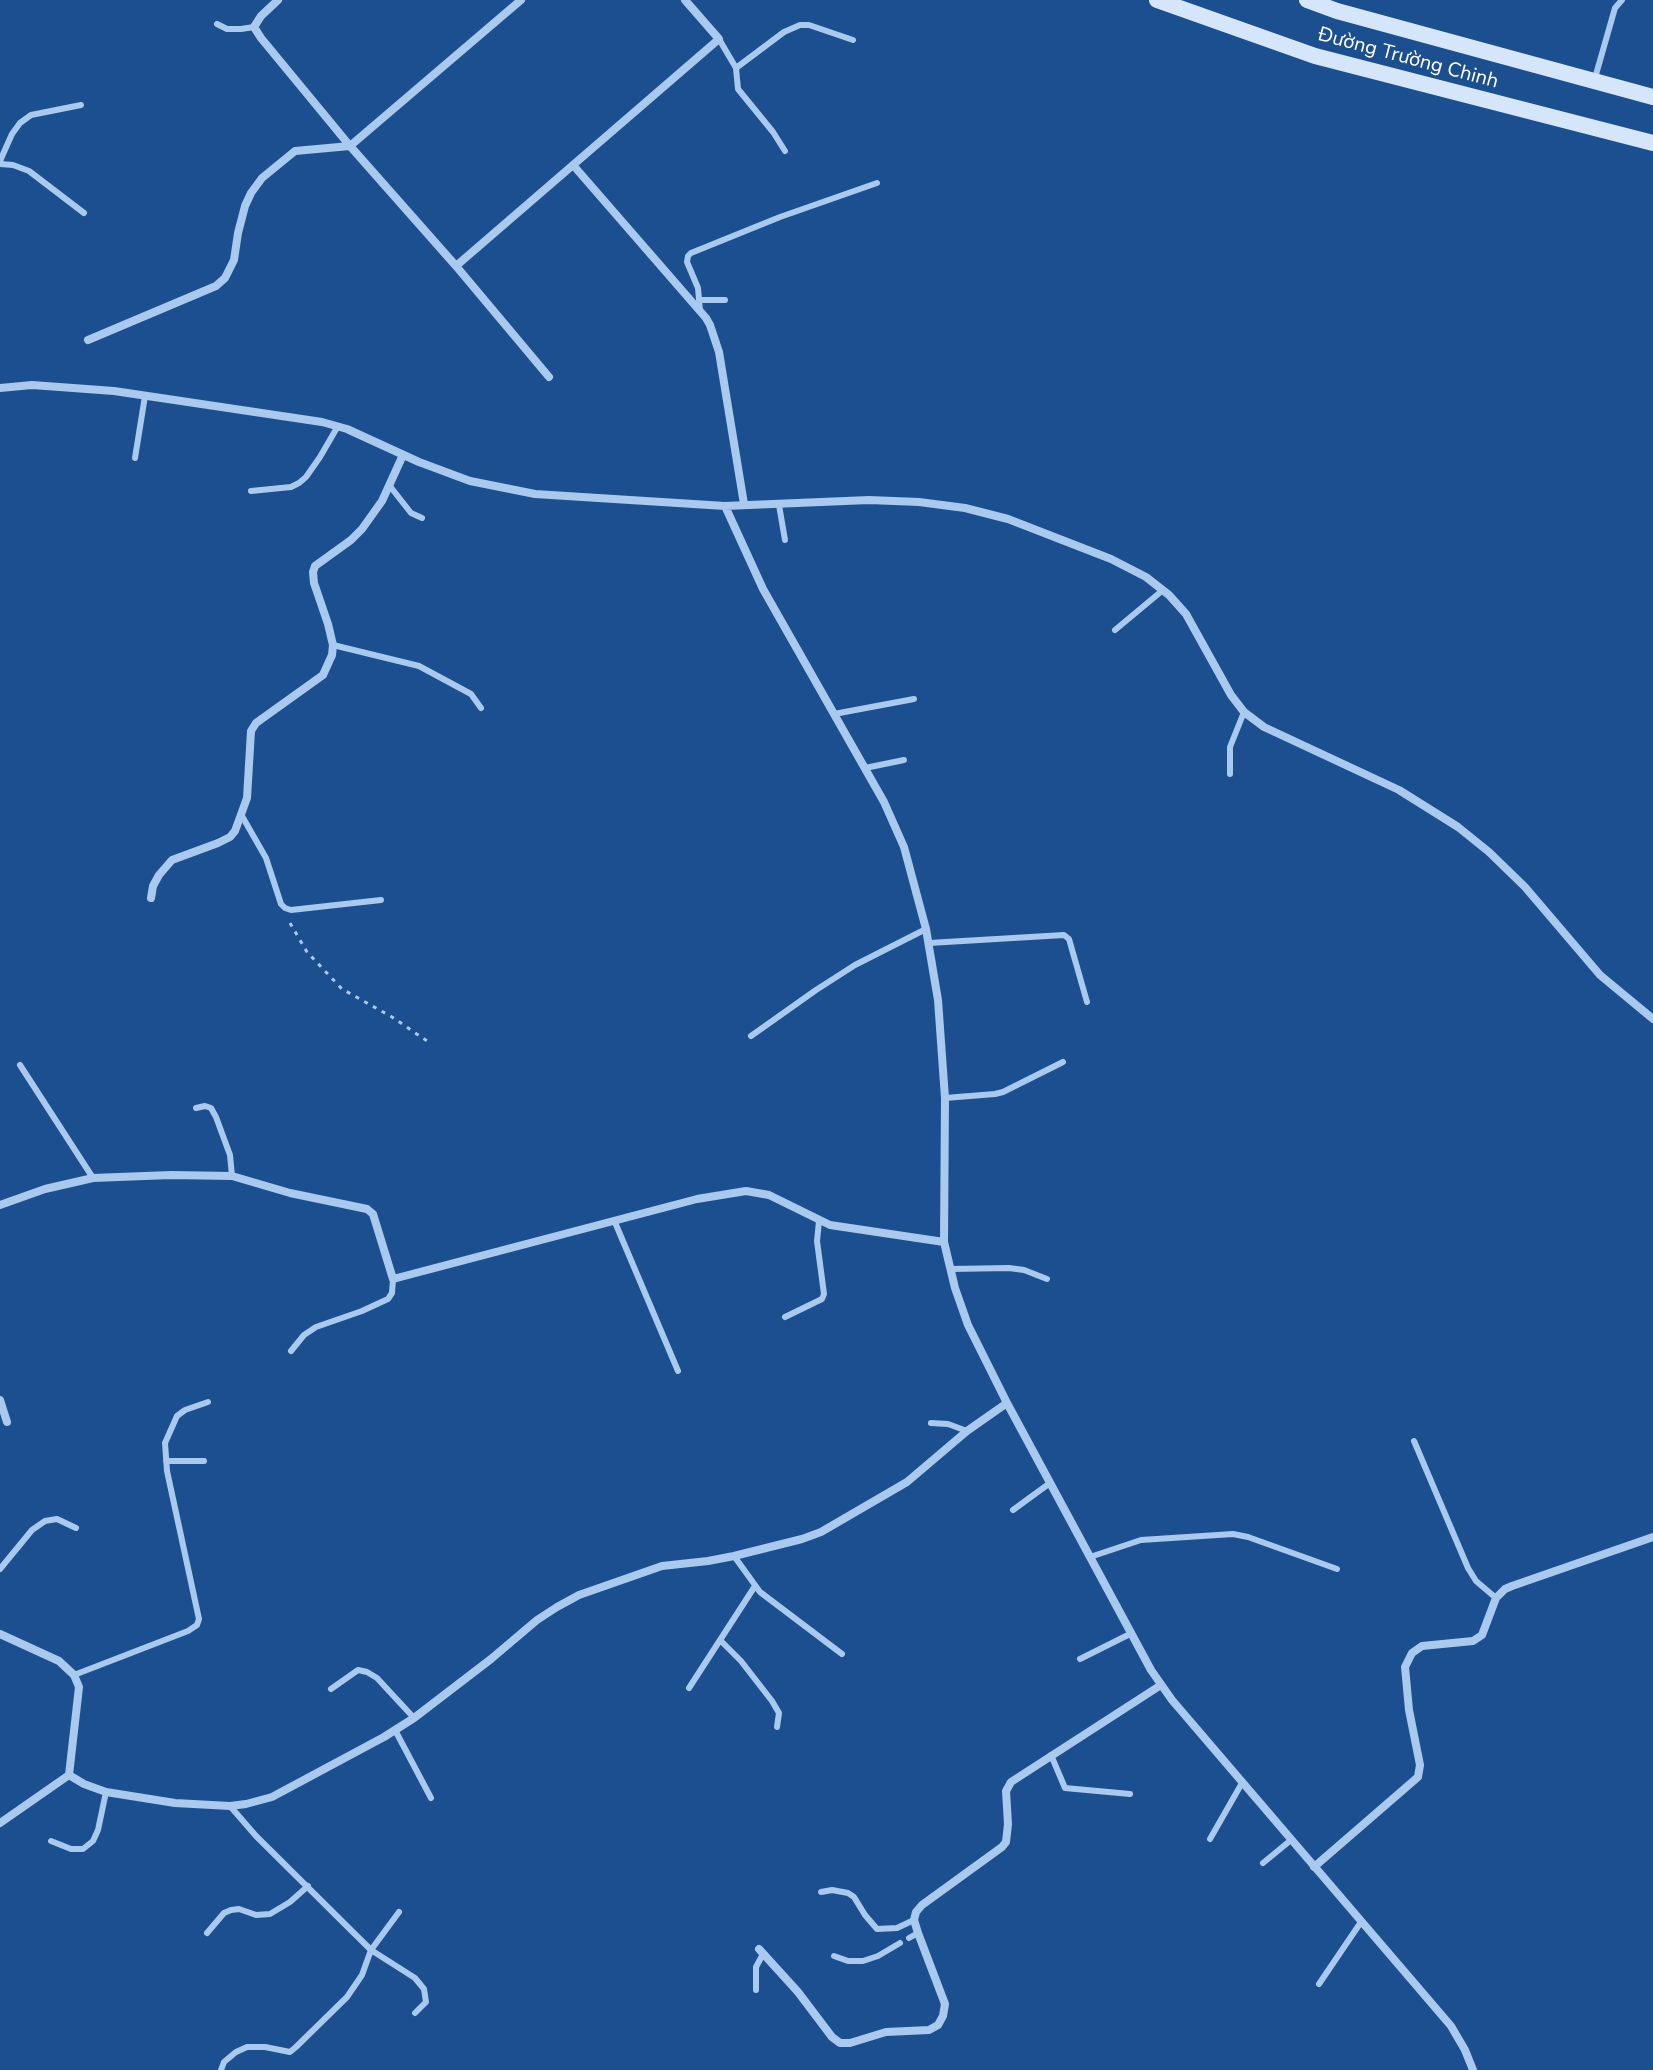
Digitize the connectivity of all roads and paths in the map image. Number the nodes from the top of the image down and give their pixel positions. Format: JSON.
{"nodes":[{"id":1,"x":278,"y":0,"type":"edge"},
{"id":2,"x":521,"y":0,"type":"edge"},
{"id":3,"x":685,"y":0,"type":"edge"},
{"id":4,"x":1157,"y":0,"type":"edge"},
{"id":5,"x":1307,"y":0,"type":"edge"},
{"id":6,"x":1622,"y":0,"type":"edge"},
{"id":7,"x":217,"y":24,"type":"dead end"},
{"id":8,"x":254,"y":27,"type":"junction"},
{"id":9,"x":719,"y":39,"type":"junction"},
{"id":10,"x":853,"y":40,"type":"dead end"},
{"id":11,"x":736,"y":68,"type":"junction"},
{"id":12,"x":1594,"y":82,"type":"junction"},
{"id":13,"x":1653,"y":97,"type":"edge"},
{"id":14,"x":81,"y":105,"type":"dead end"},
{"id":15,"x":1653,"y":143,"type":"edge"},
{"id":16,"x":350,"y":146,"type":"junction"},
{"id":17,"x":785,"y":151,"type":"dead end"},
{"id":18,"x":0,"y":162,"type":"edge"},
{"id":19,"x":573,"y":165,"type":"junction"},
{"id":20,"x":877,"y":183,"type":"dead end"},
{"id":21,"x":84,"y":213,"type":"dead end"},
{"id":22,"x":456,"y":266,"type":"junction"},
{"id":23,"x":699,"y":300,"type":"junction"},
{"id":24,"x":725,"y":300,"type":"dead end"},
{"id":25,"x":700,"y":311,"type":"junction"},
{"id":26,"x":88,"y":340,"type":"dead end"},
{"id":27,"x":549,"y":377,"type":"dead end"},
{"id":28,"x":0,"y":388,"type":"edge"},
{"id":29,"x":145,"y":396,"type":"junction"},
{"id":30,"x":338,"y":426,"type":"junction"},
{"id":31,"x":403,"y":455,"type":"junction"},
{"id":32,"x":135,"y":458,"type":"dead end"},
{"id":33,"x":389,"y":485,"type":"junction"},
{"id":34,"x":251,"y":491,"type":"dead end"},
{"id":35,"x":744,"y":504,"type":"junction"},
{"id":36,"x":779,"y":505,"type":"junction"},
{"id":37,"x":725,"y":506,"type":"junction"},
{"id":38,"x":422,"y":518,"type":"dead end"},
{"id":39,"x":785,"y":540,"type":"dead end"},
{"id":40,"x":1163,"y":590,"type":"junction"},
{"id":41,"x":1115,"y":630,"type":"dead end"},
{"id":42,"x":333,"y":645,"type":"junction"},
{"id":43,"x":914,"y":699,"type":"dead end"},
{"id":44,"x":481,"y":708,"type":"dead end"},
{"id":45,"x":1244,"y":712,"type":"junction"},
{"id":46,"x":834,"y":714,"type":"junction"},
{"id":47,"x":904,"y":760,"type":"dead end"},
{"id":48,"x":865,"y":768,"type":"junction"},
{"id":49,"x":1230,"y":774,"type":"dead end"},
{"id":50,"x":242,"y":816,"type":"junction"},
{"id":51,"x":151,"y":898,"type":"dead end"},
{"id":52,"x":381,"y":900,"type":"dead end"},
{"id":53,"x":285,"y":908,"type":"junction"},
{"id":54,"x":926,"y":929,"type":"junction"},
{"id":55,"x":929,"y":943,"type":"junction"},
{"id":56,"x":1087,"y":1002,"type":"dead end"},
{"id":57,"x":1653,"y":1019,"type":"edge"},
{"id":58,"x":751,"y":1036,"type":"dead end"},
{"id":59,"x":430,"y":1043,"type":"dead end"},
{"id":60,"x":1063,"y":1062,"type":"dead end"},
{"id":61,"x":20,"y":1065,"type":"dead end"},
{"id":62,"x":945,"y":1098,"type":"junction"},
{"id":63,"x":196,"y":1108,"type":"dead end"},
{"id":64,"x":232,"y":1176,"type":"junction"},
{"id":65,"x":93,"y":1178,"type":"junction"},
{"id":66,"x":0,"y":1205,"type":"edge"},
{"id":67,"x":614,"y":1220,"type":"junction"},
{"id":68,"x":819,"y":1221,"type":"junction"},
{"id":69,"x":944,"y":1242,"type":"junction"},
{"id":70,"x":951,"y":1269,"type":"junction"},
{"id":71,"x":393,"y":1279,"type":"junction"},
{"id":72,"x":1047,"y":1279,"type":"dead end"},
{"id":73,"x":785,"y":1317,"type":"dead end"},
{"id":74,"x":291,"y":1351,"type":"dead end"},
{"id":75,"x":678,"y":1371,"type":"dead end"},
{"id":76,"x":0,"y":1400,"type":"edge"},
{"id":77,"x":208,"y":1402,"type":"dead end"},
{"id":78,"x":1007,"y":1403,"type":"junction"},
{"id":79,"x":7,"y":1422,"type":"dead end"},
{"id":80,"x":931,"y":1423,"type":"dead end"},
{"id":81,"x":967,"y":1431,"type":"junction"},
{"id":82,"x":1414,"y":1441,"type":"dead end"},
{"id":83,"x":166,"y":1461,"type":"junction"},
{"id":84,"x":204,"y":1461,"type":"dead end"},
{"id":85,"x":1050,"y":1483,"type":"junction"},
{"id":86,"x":1013,"y":1510,"type":"dead end"},
{"id":87,"x":76,"y":1528,"type":"dead end"},
{"id":88,"x":1653,"y":1537,"type":"edge"},
{"id":89,"x":734,"y":1556,"type":"junction"},
{"id":90,"x":1090,"y":1557,"type":"junction"},
{"id":91,"x":0,"y":1569,"type":"edge"},
{"id":92,"x":1337,"y":1569,"type":"dead end"},
{"id":93,"x":755,"y":1586,"type":"junction"},
{"id":94,"x":1496,"y":1598,"type":"junction"},
{"id":95,"x":1132,"y":1633,"type":"junction"},
{"id":96,"x":0,"y":1634,"type":"edge"},
{"id":97,"x":720,"y":1640,"type":"junction"},
{"id":98,"x":842,"y":1654,"type":"dead end"},
{"id":99,"x":1080,"y":1659,"type":"dead end"},
{"id":100,"x":74,"y":1675,"type":"junction"},
{"id":101,"x":1161,"y":1685,"type":"junction"},
{"id":102,"x":689,"y":1688,"type":"dead end"},
{"id":103,"x":331,"y":1689,"type":"dead end"},
{"id":104,"x":414,"y":1718,"type":"junction"},
{"id":105,"x":777,"y":1727,"type":"dead end"},
{"id":106,"x":395,"y":1730,"type":"junction"},
{"id":107,"x":1051,"y":1755,"type":"junction"},
{"id":108,"x":69,"y":1775,"type":"junction"},
{"id":109,"x":1242,"y":1783,"type":"junction"},
{"id":110,"x":106,"y":1792,"type":"junction"},
{"id":111,"x":1130,"y":1794,"type":"dead end"},
{"id":112,"x":431,"y":1798,"type":"dead end"},
{"id":113,"x":230,"y":1806,"type":"junction"},
{"id":114,"x":0,"y":1823,"type":"edge"},
{"id":115,"x":1210,"y":1839,"type":"dead end"},
{"id":116,"x":1291,"y":1840,"type":"junction"},
{"id":117,"x":51,"y":1841,"type":"dead end"},
{"id":118,"x":1263,"y":1863,"type":"dead end"},
{"id":119,"x":1314,"y":1867,"type":"junction"},
{"id":120,"x":308,"y":1886,"type":"junction"},
{"id":121,"x":821,"y":1892,"type":"dead end"},
{"id":122,"x":399,"y":1912,"type":"dead end"},
{"id":123,"x":914,"y":1920,"type":"junction"},
{"id":124,"x":1361,"y":1922,"type":"junction"},
{"id":125,"x":207,"y":1933,"type":"dead end"},
{"id":126,"x":900,"y":1943,"type":"dead end"},
{"id":127,"x":371,"y":1950,"type":"junction"},
{"id":128,"x":761,"y":1951,"type":"joint"},
{"id":129,"x":834,"y":1956,"type":"dead end"},
{"id":130,"x":1319,"y":1984,"type":"dead end"},
{"id":131,"x":756,"y":1990,"type":"dead end"},
{"id":132,"x":415,"y":2013,"type":"dead end"},
{"id":133,"x":221,"y":2070,"type":"edge"},
{"id":134,"x":1473,"y":2070,"type":"edge"}],
"edges":[{"from":1,"to":8,"type":"street"},
{"from":2,"to":16,"type":"street"},
{"from":3,"to":9,"type":"street"},
{"from":4,"to":15,"type":"main road","name":"Đường Trường Chinh"},
{"from":5,"to":12,"type":"main road","name":"Đường Trường Chinh"},
{"from":6,"to":12,"type":"lane"},
{"from":7,"to":8,"type":"lane"},
{"from":8,"to":16,"type":"street"},
{"from":9,"to":11,"type":"lane"},
{"from":9,"to":19,"type":"street"},
{"from":10,"to":11,"type":"lane"},
{"from":11,"to":17,"type":"lane"},
{"from":12,"to":13,"type":"main road","name":"Đường Trường Chinh"},
{"from":14,"to":18,"type":"lane"},
{"from":16,"to":22,"type":"street"},
{"from":16,"to":26,"type":"street"},
{"from":18,"to":21,"type":"lane"},
{"from":19,"to":22,"type":"street"},
{"from":19,"to":25,"type":"street"},
{"from":20,"to":23,"type":"lane"},
{"from":22,"to":27,"type":"street"},
{"from":23,"to":24,"type":"lane"},
{"from":23,"to":25,"type":"lane"},
{"from":25,"to":35,"type":"street"},
{"from":28,"to":29,"type":"street"},
{"from":29,"to":30,"type":"street"},
{"from":29,"to":32,"type":"lane"},
{"from":30,"to":31,"type":"street"},
{"from":30,"to":34,"type":"lane"},
{"from":31,"to":33,"type":"street"},
{"from":31,"to":37,"type":"street"},
{"from":33,"to":38,"type":"lane"},
{"from":33,"to":42,"type":"street"},
{"from":35,"to":36,"type":"street"},
{"from":35,"to":37,"type":"street"},
{"from":36,"to":39,"type":"lane"},
{"from":36,"to":40,"type":"street"},
{"from":37,"to":46,"type":"street"},
{"from":40,"to":41,"type":"lane"},
{"from":40,"to":45,"type":"street"},
{"from":42,"to":44,"type":"lane"},
{"from":42,"to":50,"type":"street"},
{"from":43,"to":46,"type":"lane"},
{"from":45,"to":49,"type":"lane"},
{"from":45,"to":57,"type":"street"},
{"from":46,"to":48,"type":"street"},
{"from":47,"to":48,"type":"lane"},
{"from":48,"to":54,"type":"street"},
{"from":50,"to":51,"type":"street"},
{"from":50,"to":53,"type":"lane"},
{"from":52,"to":53,"type":"lane"},
{"from":53,"to":59,"type":"path"},
{"from":54,"to":55,"type":"street"},
{"from":54,"to":58,"type":"lane"},
{"from":55,"to":56,"type":"lane"},
{"from":55,"to":62,"type":"street"},
{"from":60,"to":62,"type":"lane"},
{"from":61,"to":65,"type":"lane"},
{"from":62,"to":69,"type":"street"},
{"from":63,"to":64,"type":"lane"},
{"from":64,"to":65,"type":"street"},
{"from":64,"to":71,"type":"street"},
{"from":65,"to":66,"type":"street"},
{"from":67,"to":68,"type":"street"},
{"from":67,"to":71,"type":"street"},
{"from":67,"to":75,"type":"lane"},
{"from":68,"to":69,"type":"street"},
{"from":68,"to":73,"type":"lane"},
{"from":69,"to":70,"type":"street"},
{"from":70,"to":72,"type":"lane"},
{"from":70,"to":78,"type":"street"},
{"from":71,"to":74,"type":"lane"},
{"from":76,"to":79,"type":"street"},
{"from":77,"to":83,"type":"lane"},
{"from":78,"to":81,"type":"street"},
{"from":78,"to":85,"type":"street"},
{"from":80,"to":81,"type":"lane"},
{"from":81,"to":89,"type":"street"},
{"from":82,"to":94,"type":"lane"},
{"from":83,"to":84,"type":"lane"},
{"from":83,"to":100,"type":"lane"},
{"from":85,"to":86,"type":"lane"},
{"from":85,"to":90,"type":"street"},
{"from":87,"to":91,"type":"lane"},
{"from":88,"to":94,"type":"street"},
{"from":89,"to":93,"type":"lane"},
{"from":89,"to":104,"type":"street"},
{"from":90,"to":92,"type":"lane"},
{"from":90,"to":95,"type":"street"},
{"from":93,"to":97,"type":"lane"},
{"from":93,"to":98,"type":"lane"},
{"from":94,"to":119,"type":"street"},
{"from":95,"to":99,"type":"lane"},
{"from":95,"to":101,"type":"street"},
{"from":96,"to":100,"type":"street"},
{"from":97,"to":102,"type":"lane"},
{"from":97,"to":105,"type":"lane"},
{"from":100,"to":108,"type":"street"},
{"from":101,"to":107,"type":"street"},
{"from":101,"to":109,"type":"street"},
{"from":103,"to":104,"type":"lane"},
{"from":104,"to":106,"type":"street"},
{"from":106,"to":112,"type":"lane"},
{"from":106,"to":113,"type":"street"},
{"from":107,"to":111,"type":"lane"},
{"from":107,"to":123,"type":"street"},
{"from":108,"to":110,"type":"street"},
{"from":108,"to":114,"type":"street"},
{"from":109,"to":115,"type":"lane"},
{"from":109,"to":116,"type":"street"},
{"from":110,"to":113,"type":"street"},
{"from":110,"to":117,"type":"lane"},
{"from":113,"to":120,"type":"lane"},
{"from":116,"to":118,"type":"lane"},
{"from":116,"to":119,"type":"street"},
{"from":119,"to":124,"type":"street"},
{"from":120,"to":125,"type":"lane"},
{"from":120,"to":127,"type":"lane"},
{"from":121,"to":123,"type":"lane"},
{"from":122,"to":127,"type":"lane"},
{"from":123,"to":128,"type":"street"},
{"from":124,"to":130,"type":"lane"},
{"from":124,"to":134,"type":"street"},
{"from":126,"to":129,"type":"lane"},
{"from":127,"to":132,"type":"lane"},
{"from":127,"to":133,"type":"lane"},
{"from":128,"to":131,"type":"lane"}]}
